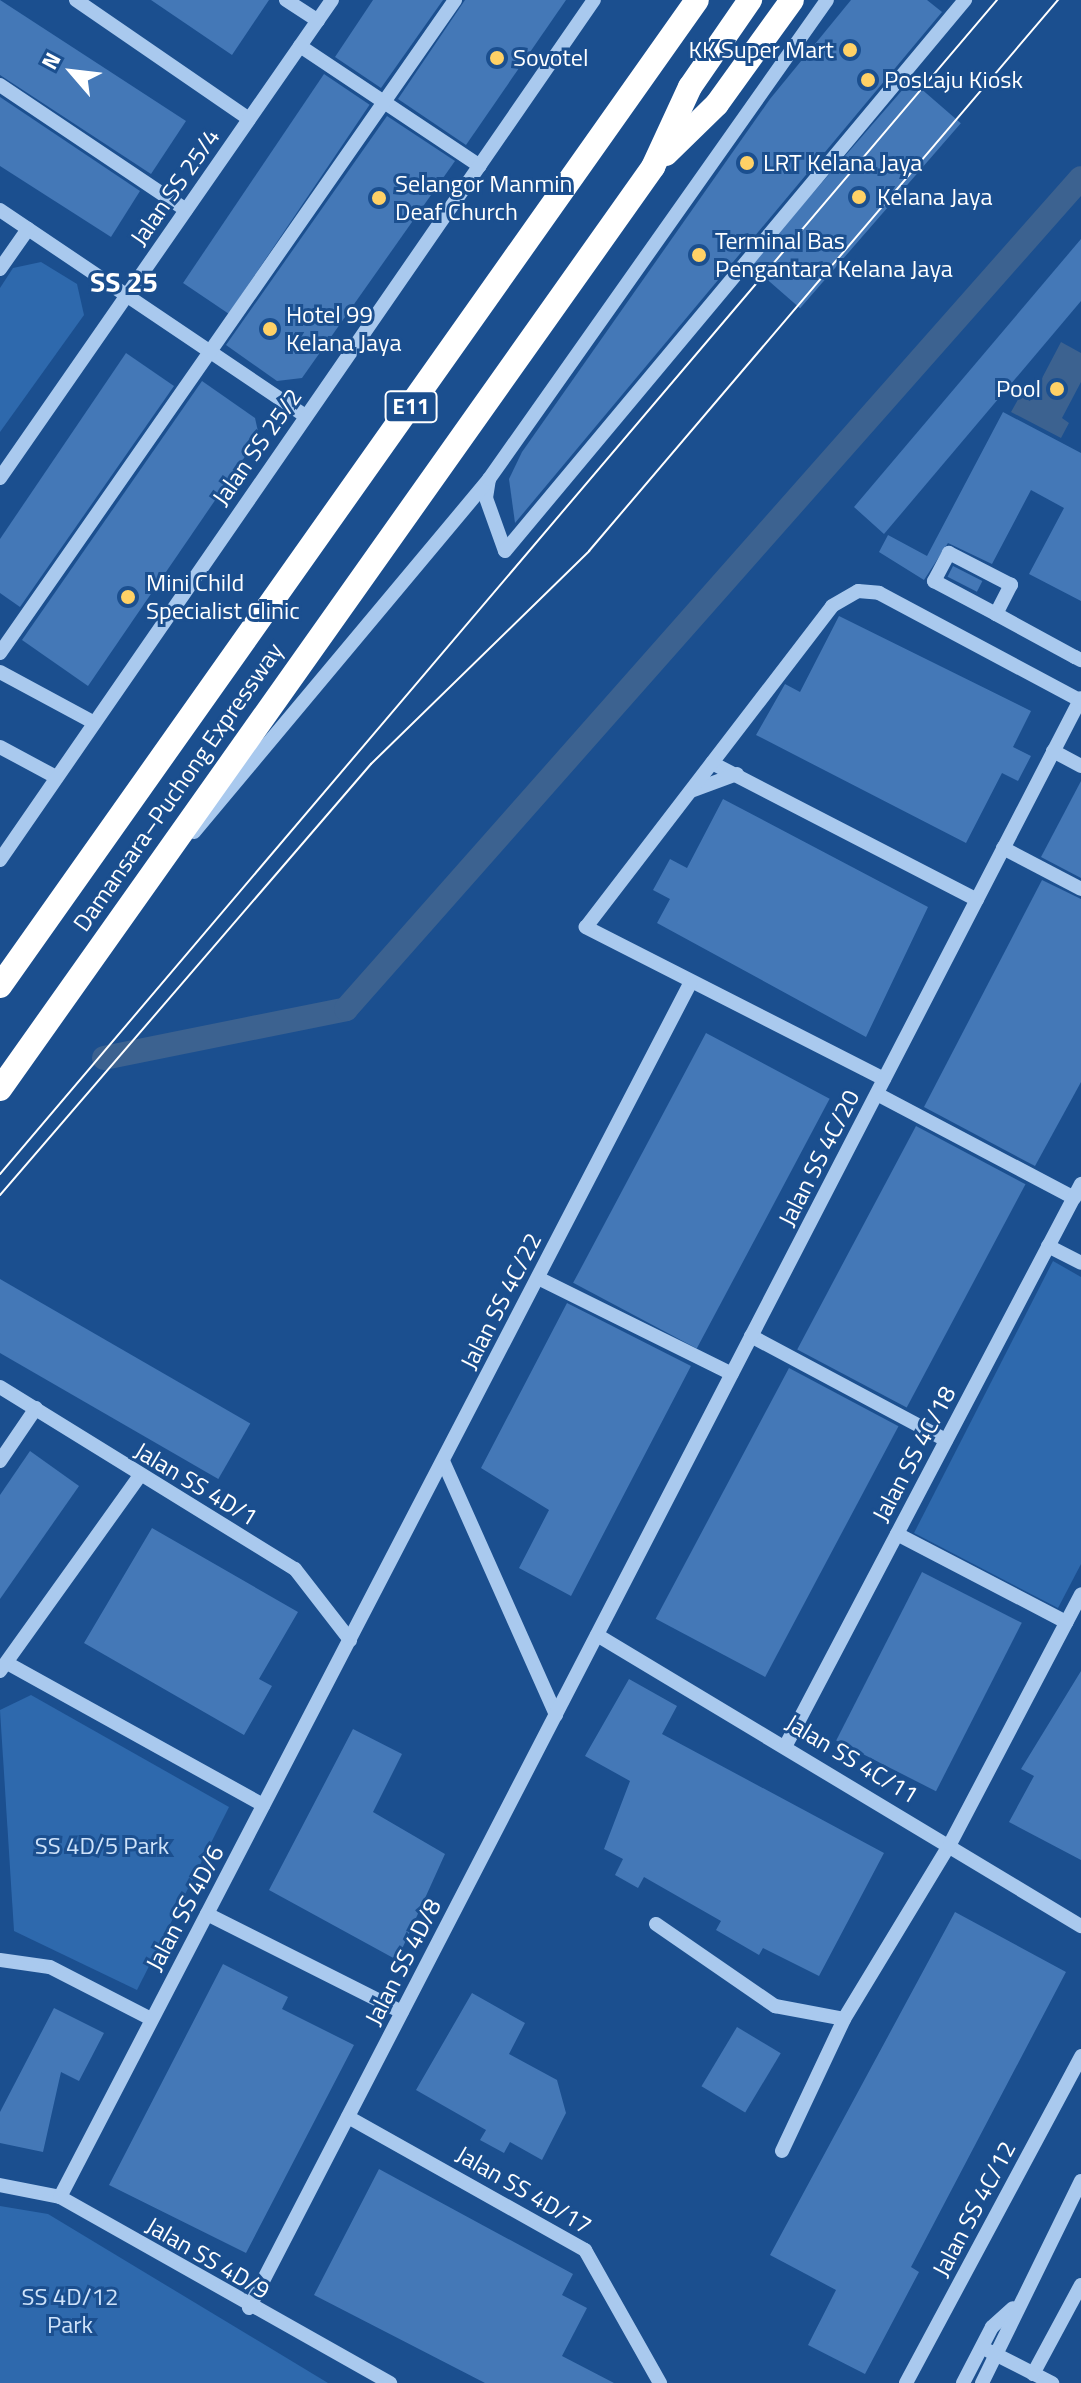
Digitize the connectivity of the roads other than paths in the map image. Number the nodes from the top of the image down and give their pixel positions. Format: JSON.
{"nodes":[{"id":1,"x":76,"y":0,"type":"edge"},
{"id":2,"x":286,"y":0,"type":"edge"},
{"id":3,"x":332,"y":0,"type":"edge"},
{"id":4,"x":455,"y":0,"type":"edge"},
{"id":5,"x":594,"y":0,"type":"edge"},
{"id":6,"x":697,"y":0,"type":"edge"},
{"id":7,"x":750,"y":0,"type":"edge"},
{"id":8,"x":792,"y":0,"type":"edge"},
{"id":9,"x":827,"y":0,"type":"edge"},
{"id":10,"x":965,"y":0,"type":"edge"},
{"id":11,"x":318,"y":21,"type":"junction"},
{"id":12,"x":300,"y":46,"type":"junction"},
{"id":13,"x":0,"y":85,"type":"edge"},
{"id":14,"x":384,"y":102,"type":"junction"},
{"id":15,"x":249,"y":119,"type":"junction"},
{"id":16,"x":480,"y":166,"type":"junction"},
{"id":17,"x":653,"y":167,"type":"junction"},
{"id":18,"x":0,"y":210,"type":"edge"},
{"id":19,"x":186,"y":210,"type":"junction"},
{"id":20,"x":28,"y":229,"type":"junction"},
{"id":21,"x":0,"y":269,"type":"edge"},
{"id":22,"x":127,"y":296,"type":"junction"},
{"id":23,"x":211,"y":352,"type":"junction"},
{"id":24,"x":305,"y":416,"type":"junction"},
{"id":25,"x":0,"y":478,"type":"edge"},
{"id":26,"x":489,"y":479,"type":"junction"},
{"id":27,"x":996,"y":614,"type":"junction"},
{"id":28,"x":0,"y":653,"type":"edge"},
{"id":29,"x":1081,"y":660,"type":"edge"},
{"id":30,"x":0,"y":672,"type":"edge"},
{"id":31,"x":1081,"y":700,"type":"edge"},
{"id":32,"x":91,"y":721,"type":"junction"},
{"id":33,"x":0,"y":747,"type":"edge"},
{"id":34,"x":1053,"y":751,"type":"junction"},
{"id":35,"x":712,"y":763,"type":"junction"},
{"id":36,"x":1081,"y":766,"type":"edge"},
{"id":37,"x":737,"y":774,"type":"junction"},
{"id":38,"x":56,"y":777,"type":"junction"},
{"id":39,"x":691,"y":791,"type":"junction"},
{"id":40,"x":1003,"y":848,"type":"junction"},
{"id":41,"x":0,"y":860,"type":"edge"},
{"id":42,"x":154,"y":877,"type":"junction"},
{"id":43,"x":1081,"y":889,"type":"edge"},
{"id":44,"x":977,"y":900,"type":"junction"},
{"id":45,"x":691,"y":982,"type":"junction"},
{"id":46,"x":0,"y":986,"type":"edge"},
{"id":47,"x":884,"y":1079,"type":"junction"},
{"id":48,"x":0,"y":1089,"type":"edge"},
{"id":49,"x":877,"y":1094,"type":"junction"},
{"id":50,"x":1078,"y":1191,"type":"edge"},
{"id":51,"x":1048,"y":1246,"type":"junction"},
{"id":52,"x":1081,"y":1263,"type":"edge"},
{"id":53,"x":538,"y":1278,"type":"junction"},
{"id":54,"x":751,"y":1336,"type":"junction"},
{"id":55,"x":732,"y":1374,"type":"junction"},
{"id":56,"x":0,"y":1387,"type":"edge"},
{"id":57,"x":36,"y":1408,"type":"junction"},
{"id":58,"x":946,"y":1440,"type":"junction"},
{"id":59,"x":0,"y":1461,"type":"edge"},
{"id":60,"x":443,"y":1461,"type":"junction"},
{"id":61,"x":139,"y":1477,"type":"junction"},
{"id":62,"x":897,"y":1534,"type":"junction"},
{"id":63,"x":1081,"y":1594,"type":"edge"},
{"id":64,"x":1066,"y":1622,"type":"junction"},
{"id":65,"x":597,"y":1635,"type":"junction"},
{"id":66,"x":350,"y":1640,"type":"junction"},
{"id":67,"x":4,"y":1667,"type":"edge"},
{"id":68,"x":556,"y":1715,"type":"junction"},
{"id":69,"x":786,"y":1745,"type":"junction"},
{"id":70,"x":263,"y":1805,"type":"junction"},
{"id":71,"x":950,"y":1844,"type":"junction"},
{"id":72,"x":207,"y":1914,"type":"junction"},
{"id":73,"x":656,"y":1924,"type":"dead end"},
{"id":74,"x":1081,"y":1926,"type":"edge"},
{"id":75,"x":0,"y":1950,"type":"edge"},
{"id":76,"x":0,"y":1960,"type":"edge"},
{"id":77,"x":402,"y":2012,"type":"junction"},
{"id":78,"x":151,"y":2019,"type":"junction"},
{"id":79,"x":844,"y":2019,"type":"junction"},
{"id":80,"x":1081,"y":2056,"type":"edge"},
{"id":81,"x":348,"y":2117,"type":"junction"},
{"id":82,"x":782,"y":2151,"type":"dead end"},
{"id":83,"x":1081,"y":2181,"type":"edge"},
{"id":84,"x":0,"y":2185,"type":"edge"},
{"id":85,"x":60,"y":2197,"type":"junction"},
{"id":86,"x":1081,"y":2285,"type":"edge"},
{"id":87,"x":249,"y":2308,"type":"junction"},
{"id":88,"x":1013,"y":2308,"type":"junction"},
{"id":89,"x":982,"y":2347,"type":"junction"},
{"id":90,"x":997,"y":2355,"type":"junction"},
{"id":91,"x":1033,"y":2374,"type":"junction"},
{"id":92,"x":367,"y":2378,"type":"edge"},
{"id":93,"x":658,"y":2382,"type":"edge"},
{"id":94,"x":390,"y":2383,"type":"edge"},
{"id":95,"x":906,"y":2383,"type":"edge"},
{"id":96,"x":963,"y":2383,"type":"edge"},
{"id":97,"x":982,"y":2383,"type":"edge"},
{"id":98,"x":1052,"y":2383,"type":"edge"}],
"edges":[{"from":1,"to":15,"type":"street"},
{"from":2,"to":11,"type":"street"},
{"from":3,"to":11,"type":"street","name":"Jalan SS 25/4"},
{"from":4,"to":14,"type":"street"},
{"from":5,"to":16,"type":"street","name":"Jalan SS 25/2"},
{"from":6,"to":46,"type":"highway","name":"Damansara–Puchong Expressway","number":"E11"},
{"from":7,"to":17,"type":"highway","name":"Damansara–Puchong Expressway","number":"E11"},
{"from":8,"to":17,"type":"highway"},
{"from":9,"to":26,"type":"street"},
{"from":10,"to":26,"type":"street"},
{"from":11,"to":12,"type":"street","name":"Jalan SS 25/4"},
{"from":12,"to":14,"type":"street"},
{"from":12,"to":15,"type":"street","name":"Jalan SS 25/4"},
{"from":13,"to":19,"type":"street"},
{"from":14,"to":16,"type":"street"},
{"from":14,"to":23,"type":"street"},
{"from":15,"to":19,"type":"street","name":"Jalan SS 25/4"},
{"from":16,"to":24,"type":"street","name":"Jalan SS 25/2"},
{"from":17,"to":42,"type":"highway","name":"Damansara–Puchong Expressway","number":"E11"},
{"from":18,"to":20,"type":"street"},
{"from":19,"to":22,"type":"street","name":"Jalan SS 25/4"},
{"from":20,"to":21,"type":"street"},
{"from":20,"to":22,"type":"street"},
{"from":22,"to":23,"type":"street"},
{"from":22,"to":25,"type":"street","name":"Jalan SS 25/4"},
{"from":23,"to":24,"type":"street"},
{"from":23,"to":28,"type":"street"},
{"from":24,"to":32,"type":"street","name":"Jalan SS 25/2"},
{"from":26,"to":42,"type":"street"},
{"from":27,"to":27,"type":"street"},
{"from":27,"to":29,"type":"street"},
{"from":30,"to":32,"type":"street"},
{"from":31,"to":34,"type":"street","name":"Jalan SS 4C/20"},
{"from":31,"to":35,"type":"street"},
{"from":32,"to":38,"type":"street","name":"Jalan SS 25/2"},
{"from":33,"to":38,"type":"street"},
{"from":34,"to":36,"type":"street"},
{"from":34,"to":40,"type":"street","name":"Jalan SS 4C/20"},
{"from":35,"to":37,"type":"street"},
{"from":35,"to":39,"type":"street"},
{"from":37,"to":39,"type":"street"},
{"from":37,"to":44,"type":"street"},
{"from":38,"to":41,"type":"street","name":"Jalan SS 25/2"},
{"from":39,"to":45,"type":"street"},
{"from":40,"to":43,"type":"street"},
{"from":40,"to":44,"type":"street","name":"Jalan SS 4C/20"},
{"from":42,"to":48,"type":"highway","name":"Damansara–Puchong Expressway","number":"E11"},
{"from":44,"to":47,"type":"street","name":"Jalan SS 4C/20"},
{"from":45,"to":47,"type":"street"},
{"from":45,"to":53,"type":"street","name":"Jalan SS 4C/22"},
{"from":47,"to":49,"type":"street","name":"Jalan SS 4C/20"},
{"from":49,"to":50,"type":"street"},
{"from":49,"to":54,"type":"street","name":"Jalan SS 4C/20"},
{"from":50,"to":51,"type":"street","name":"Jalan SS 4C/18"},
{"from":51,"to":52,"type":"street"},
{"from":51,"to":58,"type":"street","name":"Jalan SS 4C/18"},
{"from":53,"to":55,"type":"street"},
{"from":53,"to":60,"type":"street","name":"Jalan SS 4C/22"},
{"from":54,"to":55,"type":"street","name":"Jalan SS 4C/20"},
{"from":54,"to":58,"type":"street"},
{"from":55,"to":65,"type":"street","name":"Jalan SS 4C/20"},
{"from":56,"to":57,"type":"street","name":"Jalan SS 4D/1"},
{"from":57,"to":59,"type":"street"},
{"from":57,"to":61,"type":"street","name":"Jalan SS 4D/1"},
{"from":58,"to":62,"type":"street","name":"Jalan SS 4C/18"},
{"from":60,"to":66,"type":"street","name":"Jalan SS 4C/22"},
{"from":60,"to":68,"type":"street"},
{"from":61,"to":66,"type":"street","name":"Jalan SS 4D/1"},
{"from":61,"to":67,"type":"street"},
{"from":62,"to":64,"type":"street"},
{"from":62,"to":69,"type":"street","name":"Jalan SS 4C/18"},
{"from":63,"to":64,"type":"street"},
{"from":64,"to":71,"type":"street"},
{"from":65,"to":68,"type":"street","name":"Jalan SS 4D/8"},
{"from":65,"to":69,"type":"street","name":"Jalan SS 4C/11"},
{"from":66,"to":70,"type":"street","name":"Jalan SS 4D/6"},
{"from":67,"to":70,"type":"street"},
{"from":68,"to":77,"type":"street","name":"Jalan SS 4D/8"},
{"from":69,"to":71,"type":"street","name":"Jalan SS 4C/11"},
{"from":70,"to":72,"type":"street","name":"Jalan SS 4D/6"},
{"from":71,"to":74,"type":"street","name":"Jalan SS 4C/11"},
{"from":71,"to":79,"type":"street"},
{"from":72,"to":77,"type":"street"},
{"from":72,"to":78,"type":"street","name":"Jalan SS 4D/6"},
{"from":73,"to":79,"type":"street"},
{"from":75,"to":76,"type":"street"},
{"from":76,"to":78,"type":"street"},
{"from":77,"to":81,"type":"street","name":"Jalan SS 4D/8"},
{"from":78,"to":85,"type":"street","name":"Jalan SS 4D/6"},
{"from":79,"to":82,"type":"street"},
{"from":80,"to":95,"type":"street","name":"Jalan SS 4C/12"},
{"from":81,"to":87,"type":"street","name":"Jalan SS 4D/8"},
{"from":81,"to":93,"type":"street","name":"Jalan SS 4D/17"},
{"from":83,"to":88,"type":"street"},
{"from":84,"to":85,"type":"street","name":"Jalan SS 4D/9"},
{"from":85,"to":87,"type":"street","name":"Jalan SS 4D/9"},
{"from":86,"to":91,"type":"street"},
{"from":87,"to":92,"type":"street","name":"Jalan SS 4D/9"},
{"from":88,"to":89,"type":"street"},
{"from":88,"to":90,"type":"street"},
{"from":89,"to":90,"type":"street"},
{"from":89,"to":96,"type":"street"},
{"from":90,"to":91,"type":"street"},
{"from":90,"to":97,"type":"street"},
{"from":91,"to":98,"type":"street"},
{"from":92,"to":94,"type":"street","name":"Jalan SS 4D/9"}]}
